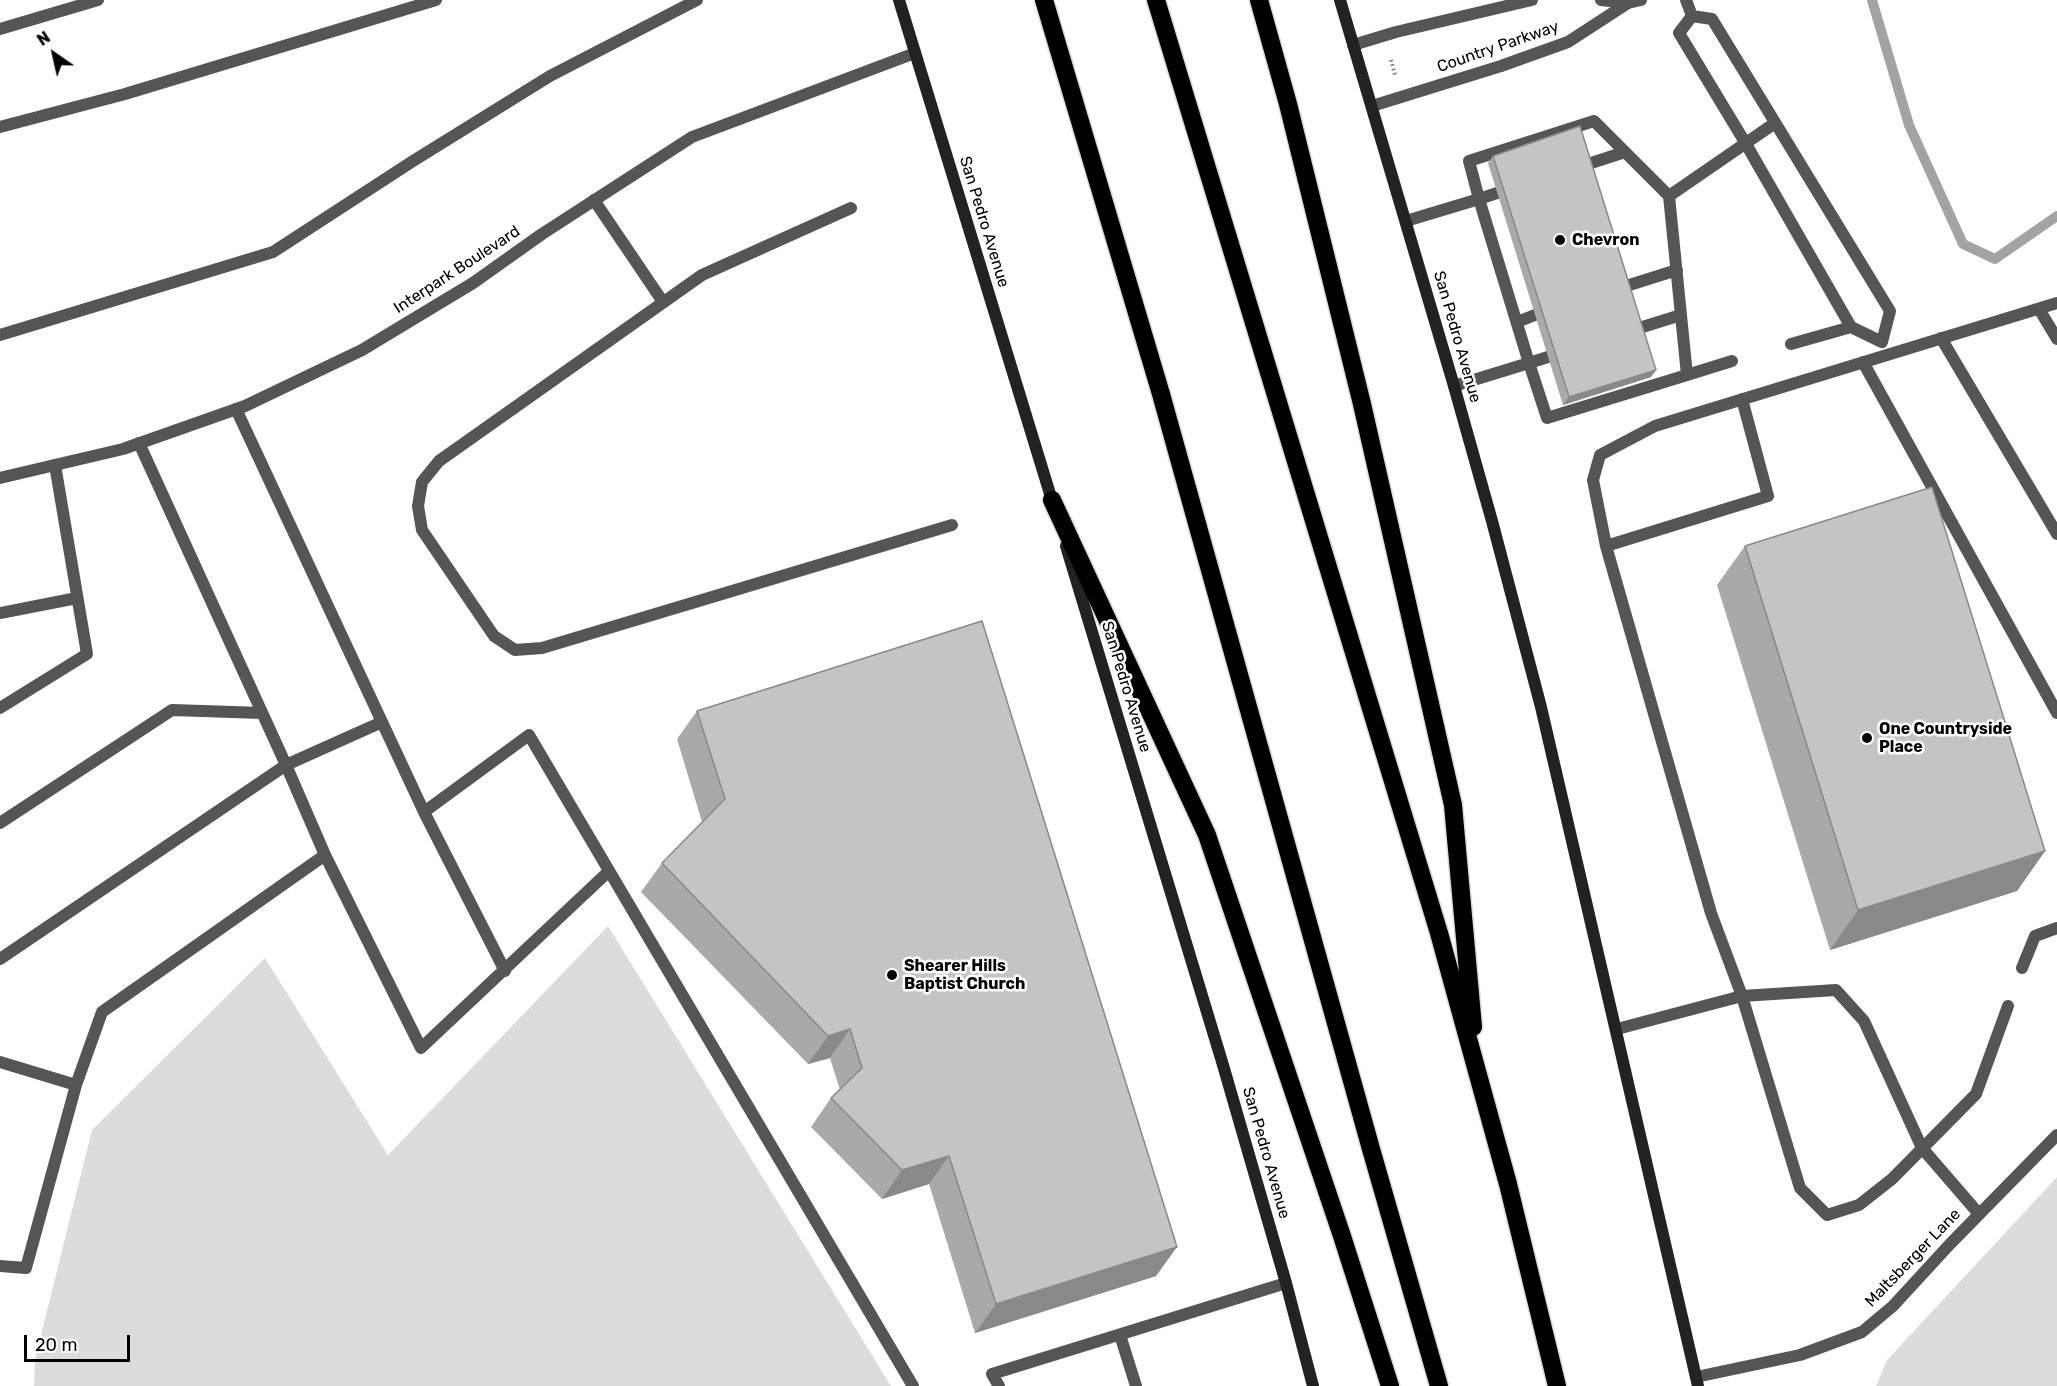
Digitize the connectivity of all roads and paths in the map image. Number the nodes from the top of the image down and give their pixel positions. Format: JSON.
{"nodes":[{"id":1,"x":98,"y":0,"type":"edge"},
{"id":2,"x":436,"y":0,"type":"edge"},
{"id":3,"x":696,"y":0,"type":"edge"},
{"id":4,"x":899,"y":0,"type":"edge"},
{"id":5,"x":1044,"y":0,"type":"edge"},
{"id":6,"x":1156,"y":0,"type":"edge"},
{"id":7,"x":1259,"y":0,"type":"edge"},
{"id":8,"x":1340,"y":0,"type":"edge"},
{"id":9,"x":1532,"y":0,"type":"edge"},
{"id":10,"x":1601,"y":0,"type":"edge"},
{"id":11,"x":1641,"y":0,"type":"edge"},
{"id":12,"x":1686,"y":0,"type":"edge"},
{"id":13,"x":1628,"y":3,"type":"junction"},
{"id":14,"x":1692,"y":16,"type":"junction"},
{"id":15,"x":0,"y":29,"type":"edge"},
{"id":16,"x":1353,"y":45,"type":"junction"},
{"id":17,"x":915,"y":52,"type":"junction"},
{"id":18,"x":1390,"y":59,"type":"dead end"},
{"id":19,"x":1395,"y":75,"type":"dead end"},
{"id":20,"x":1372,"y":106,"type":"junction"},
{"id":21,"x":1775,"y":123,"type":"junction"},
{"id":22,"x":0,"y":127,"type":"edge"},
{"id":23,"x":1746,"y":144,"type":"junction"},
{"id":24,"x":1626,"y":152,"type":"junction"},
{"id":25,"x":1584,"y":165,"type":"edge"},
{"id":26,"x":1497,"y":193,"type":"dead end"},
{"id":27,"x":1669,"y":196,"type":"junction"},
{"id":28,"x":1479,"y":199,"type":"junction"},
{"id":29,"x":594,"y":200,"type":"junction"},
{"id":30,"x":851,"y":208,"type":"dead end"},
{"id":31,"x":1406,"y":221,"type":"junction"},
{"id":32,"x":1677,"y":270,"type":"junction"},
{"id":33,"x":1623,"y":287,"type":"edge"},
{"id":34,"x":663,"y":302,"type":"junction"},
{"id":35,"x":2057,"y":303,"type":"edge"},
{"id":36,"x":2040,"y":309,"type":"junction"},
{"id":37,"x":1535,"y":315,"type":"dead end"},
{"id":38,"x":1681,"y":315,"type":"junction"},
{"id":39,"x":1516,"y":322,"type":"junction"},
{"id":40,"x":1851,"y":327,"type":"junction"},
{"id":41,"x":1636,"y":329,"type":"edge"},
{"id":42,"x":0,"y":335,"type":"edge"},
{"id":43,"x":1941,"y":338,"type":"junction"},
{"id":44,"x":2057,"y":339,"type":"edge"},
{"id":45,"x":1882,"y":342,"type":"junction"},
{"id":46,"x":1791,"y":344,"type":"dead end"},
{"id":47,"x":1890,"y":354,"type":"junction"},
{"id":48,"x":1548,"y":357,"type":"dead end"},
{"id":49,"x":1732,"y":362,"type":"dead end"},
{"id":50,"x":1863,"y":362,"type":"junction"},
{"id":51,"x":1529,"y":363,"type":"junction"},
{"id":52,"x":1687,"y":375,"type":"junction"},
{"id":53,"x":1454,"y":386,"type":"junction"},
{"id":54,"x":1742,"y":399,"type":"junction"},
{"id":55,"x":236,"y":409,"type":"junction"},
{"id":56,"x":139,"y":443,"type":"junction"},
{"id":57,"x":55,"y":465,"type":"junction"},
{"id":58,"x":0,"y":478,"type":"edge"},
{"id":59,"x":1052,"y":500,"type":"junction"},
{"id":60,"x":952,"y":525,"type":"dead end"},
{"id":61,"x":2057,"y":534,"type":"edge"},
{"id":62,"x":1606,"y":546,"type":"junction"},
{"id":63,"x":77,"y":598,"type":"junction"},
{"id":64,"x":0,"y":613,"type":"edge"},
{"id":65,"x":0,"y":708,"type":"edge"},
{"id":66,"x":262,"y":713,"type":"junction"},
{"id":67,"x":2057,"y":713,"type":"edge"},
{"id":68,"x":382,"y":722,"type":"junction"},
{"id":69,"x":286,"y":765,"type":"junction"},
{"id":70,"x":424,"y":812,"type":"junction"},
{"id":71,"x":0,"y":823,"type":"edge"},
{"id":72,"x":325,"y":855,"type":"junction"},
{"id":73,"x":609,"y":871,"type":"junction"},
{"id":74,"x":2057,"y":928,"type":"edge"},
{"id":75,"x":0,"y":959,"type":"edge"},
{"id":76,"x":2022,"y":968,"type":"dead end"},
{"id":77,"x":505,"y":971,"type":"junction"},
{"id":78,"x":1742,"y":996,"type":"junction"},
{"id":79,"x":2008,"y":1006,"type":"dead end"},
{"id":80,"x":1617,"y":1029,"type":"junction"},
{"id":81,"x":0,"y":1062,"type":"edge"},
{"id":82,"x":1477,"y":1070,"type":"junction"},
{"id":83,"x":76,"y":1085,"type":"junction"},
{"id":84,"x":2057,"y":1134,"type":"edge"},
{"id":85,"x":1922,"y":1148,"type":"junction"},
{"id":86,"x":1979,"y":1214,"type":"junction"},
{"id":87,"x":0,"y":1266,"type":"edge"},
{"id":88,"x":1286,"y":1284,"type":"junction"},
{"id":89,"x":1120,"y":1335,"type":"junction"},
{"id":90,"x":1697,"y":1382,"type":"edge"},
{"id":91,"x":913,"y":1386,"type":"edge"},
{"id":92,"x":999,"y":1386,"type":"edge"},
{"id":93,"x":1136,"y":1386,"type":"edge"},
{"id":94,"x":1313,"y":1386,"type":"edge"},
{"id":95,"x":1390,"y":1386,"type":"edge"},
{"id":96,"x":1439,"y":1386,"type":"edge"},
{"id":97,"x":1557,"y":1386,"type":"edge"}],
"edges":[{"from":1,"to":15,"type":"street"},
{"from":2,"to":22,"type":"street"},
{"from":3,"to":42,"type":"street"},
{"from":4,"to":17,"type":"main road","name":"San Pedro Avenue"},
{"from":5,"to":96,"type":"highway"},
{"from":6,"to":82,"type":"highway"},
{"from":7,"to":82,"type":"highway"},
{"from":8,"to":16,"type":"main road","name":"San Pedro Avenue"},
{"from":9,"to":16,"type":"street","name":"Country Parkway"},
{"from":10,"to":13,"type":"street","name":"Country Parkway"},
{"from":11,"to":13,"type":"street","name":"Country Parkway"},
{"from":12,"to":14,"type":"street"},
{"from":13,"to":20,"type":"street","name":"Country Parkway"},
{"from":14,"to":21,"type":"street"},
{"from":14,"to":23,"type":"street"},
{"from":16,"to":20,"type":"main road","name":"San Pedro Avenue"},
{"from":17,"to":29,"type":"street","name":"Interpark Boulevard"},
{"from":17,"to":59,"type":"main road","name":"San Pedro Avenue"},
{"from":18,"to":19,"type":"path"},
{"from":20,"to":31,"type":"main road","name":"San Pedro Avenue"},
{"from":21,"to":23,"type":"street"},
{"from":21,"to":45,"type":"street"},
{"from":23,"to":27,"type":"street"},
{"from":23,"to":40,"type":"street"},
{"from":24,"to":25,"type":"street"},
{"from":24,"to":27,"type":"street"},
{"from":24,"to":28,"type":"street"},
{"from":26,"to":28,"type":"street"},
{"from":27,"to":32,"type":"street"},
{"from":28,"to":31,"type":"street"},
{"from":28,"to":39,"type":"street"},
{"from":29,"to":34,"type":"street"},
{"from":29,"to":55,"type":"street","name":"Interpark Boulevard"},
{"from":30,"to":34,"type":"street"},
{"from":31,"to":53,"type":"main road","name":"San Pedro Avenue"},
{"from":32,"to":33,"type":"street"},
{"from":32,"to":38,"type":"street"},
{"from":34,"to":60,"type":"street"},
{"from":35,"to":36,"type":"street"},
{"from":36,"to":43,"type":"street"},
{"from":36,"to":44,"type":"street"},
{"from":37,"to":39,"type":"street"},
{"from":38,"to":41,"type":"street"},
{"from":38,"to":52,"type":"street"},
{"from":39,"to":51,"type":"street"},
{"from":40,"to":45,"type":"street"},
{"from":40,"to":46,"type":"street"},
{"from":43,"to":47,"type":"street"},
{"from":43,"to":61,"type":"street"},
{"from":45,"to":47,"type":"street"},
{"from":47,"to":50,"type":"street"},
{"from":48,"to":51,"type":"street"},
{"from":49,"to":52,"type":"street"},
{"from":50,"to":54,"type":"street"},
{"from":50,"to":67,"type":"street"},
{"from":51,"to":52,"type":"street"},
{"from":51,"to":53,"type":"street"},
{"from":53,"to":80,"type":"main road","name":"San Pedro Avenue"},
{"from":54,"to":62,"type":"street"},
{"from":54,"to":62,"type":"street"},
{"from":55,"to":56,"type":"street","name":"Interpark Boulevard"},
{"from":55,"to":68,"type":"street"},
{"from":56,"to":57,"type":"street","name":"Interpark Boulevard"},
{"from":56,"to":66,"type":"street"},
{"from":57,"to":58,"type":"street","name":"Interpark Boulevard"},
{"from":57,"to":63,"type":"street"},
{"from":59,"to":88,"type":"main road","name":"San Pedro Avenue"},
{"from":59,"to":95,"type":"highway"},
{"from":62,"to":78,"type":"street"},
{"from":63,"to":64,"type":"street"},
{"from":63,"to":65,"type":"street"},
{"from":66,"to":69,"type":"street"},
{"from":66,"to":71,"type":"street"},
{"from":68,"to":69,"type":"street"},
{"from":68,"to":70,"type":"street"},
{"from":69,"to":72,"type":"street"},
{"from":69,"to":75,"type":"street"},
{"from":70,"to":73,"type":"street"},
{"from":70,"to":77,"type":"street"},
{"from":72,"to":77,"type":"street"},
{"from":72,"to":83,"type":"street"},
{"from":73,"to":77,"type":"street"},
{"from":73,"to":91,"type":"street"},
{"from":74,"to":76,"type":"street"},
{"from":78,"to":80,"type":"street"},
{"from":78,"to":85,"type":"street"},
{"from":78,"to":85,"type":"street"},
{"from":79,"to":85,"type":"street"},
{"from":80,"to":90,"type":"main road","name":"San Pedro Avenue"},
{"from":81,"to":83,"type":"street"},
{"from":82,"to":97,"type":"highway"},
{"from":83,"to":87,"type":"street"},
{"from":84,"to":86,"type":"street","name":"Maltsberger Lane"},
{"from":85,"to":86,"type":"street"},
{"from":86,"to":90,"type":"street","name":"Maltsberger Lane"},
{"from":88,"to":89,"type":"street"},
{"from":88,"to":94,"type":"main road","name":"San Pedro Avenue"},
{"from":89,"to":92,"type":"street"},
{"from":89,"to":93,"type":"street"}]}
